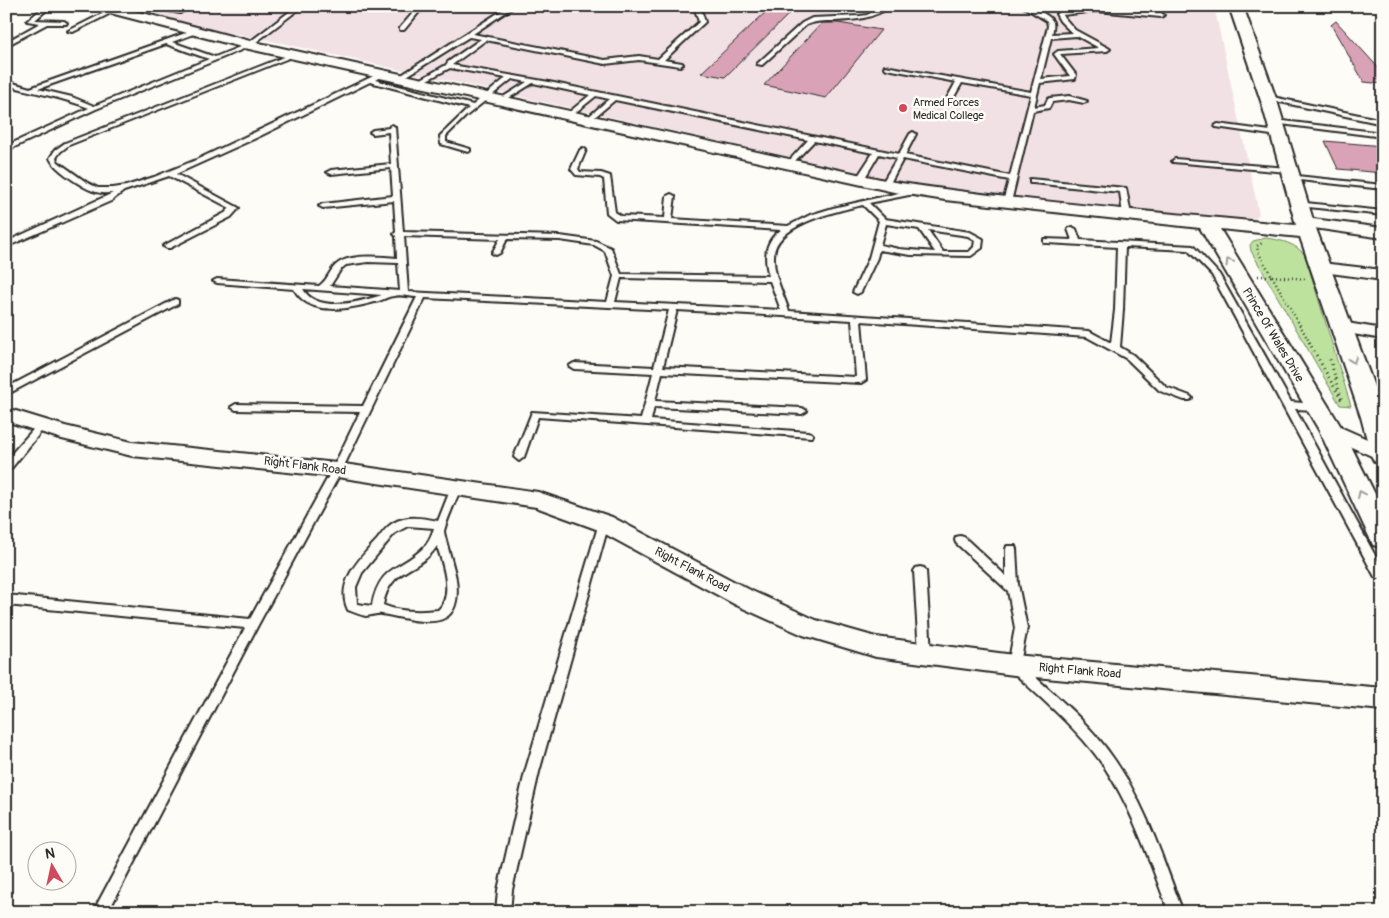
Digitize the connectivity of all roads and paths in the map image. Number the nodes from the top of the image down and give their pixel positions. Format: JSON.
{"nodes":[{"id":1,"x":49,"y":6,"type":"edge"},
{"id":2,"x":142,"y":6,"type":"edge"},
{"id":3,"x":189,"y":6,"type":"edge"},
{"id":4,"x":301,"y":6,"type":"edge"},
{"id":5,"x":422,"y":6,"type":"edge"},
{"id":6,"x":513,"y":6,"type":"edge"},
{"id":7,"x":696,"y":6,"type":"edge"},
{"id":8,"x":889,"y":6,"type":"edge"},
{"id":9,"x":1024,"y":6,"type":"edge"},
{"id":10,"x":1236,"y":6,"type":"edge"},
{"id":11,"x":107,"y":8,"type":"edge"},
{"id":12,"x":1161,"y":15,"type":"dead end"},
{"id":13,"x":46,"y":22,"type":"junction"},
{"id":14,"x":64,"y":24,"type":"dead end"},
{"id":15,"x":402,"y":29,"type":"dead end"},
{"id":16,"x":71,"y":31,"type":"dead end"},
{"id":17,"x":197,"y":31,"type":"junction"},
{"id":18,"x":1079,"y":34,"type":"junction"},
{"id":19,"x":468,"y":35,"type":"junction"},
{"id":20,"x":1049,"y":36,"type":"junction"},
{"id":21,"x":486,"y":38,"type":"junction"},
{"id":22,"x":167,"y":42,"type":"junction"},
{"id":23,"x":6,"y":44,"type":"edge"},
{"id":24,"x":249,"y":45,"type":"junction"},
{"id":25,"x":296,"y":54,"type":"junction"},
{"id":26,"x":214,"y":59,"type":"junction"},
{"id":27,"x":659,"y":61,"type":"junction"},
{"id":28,"x":680,"y":64,"type":"dead end"},
{"id":29,"x":760,"y":64,"type":"dead end"},
{"id":30,"x":449,"y":66,"type":"junction"},
{"id":31,"x":887,"y":67,"type":"dead end"},
{"id":32,"x":376,"y":77,"type":"junction"},
{"id":33,"x":511,"y":77,"type":"junction"},
{"id":34,"x":400,"y":78,"type":"junction"},
{"id":35,"x":960,"y":80,"type":"junction"},
{"id":36,"x":532,"y":81,"type":"junction"},
{"id":37,"x":1037,"y":81,"type":"junction"},
{"id":38,"x":419,"y":82,"type":"junction"},
{"id":39,"x":6,"y":83,"type":"edge"},
{"id":40,"x":6,"y":89,"type":"edge"},
{"id":41,"x":30,"y":90,"type":"junction"},
{"id":42,"x":594,"y":94,"type":"junction"},
{"id":43,"x":1034,"y":94,"type":"junction"},
{"id":44,"x":613,"y":98,"type":"junction"},
{"id":45,"x":1268,"y":98,"type":"junction"},
{"id":46,"x":502,"y":100,"type":"junction"},
{"id":47,"x":1084,"y":101,"type":"dead end"},
{"id":48,"x":479,"y":102,"type":"junction"},
{"id":49,"x":948,"y":102,"type":"dead end"},
{"id":50,"x":94,"y":108,"type":"junction"},
{"id":51,"x":1030,"y":109,"type":"junction"},
{"id":52,"x":569,"y":115,"type":"junction"},
{"id":53,"x":588,"y":120,"type":"junction"},
{"id":54,"x":1383,"y":122,"type":"edge"},
{"id":55,"x":1218,"y":126,"type":"dead end"},
{"id":56,"x":1276,"y":128,"type":"junction"},
{"id":57,"x":373,"y":132,"type":"dead end"},
{"id":58,"x":913,"y":134,"type":"dead end"},
{"id":59,"x":1383,"y":135,"type":"edge"},
{"id":60,"x":812,"y":139,"type":"junction"},
{"id":61,"x":6,"y":149,"type":"edge"},
{"id":62,"x":468,"y":150,"type":"dead end"},
{"id":63,"x":583,"y":150,"type":"dead end"},
{"id":64,"x":877,"y":152,"type":"junction"},
{"id":65,"x":902,"y":157,"type":"junction"},
{"id":66,"x":1175,"y":161,"type":"dead end"},
{"id":67,"x":789,"y":164,"type":"junction"},
{"id":68,"x":395,"y":166,"type":"junction"},
{"id":69,"x":331,"y":172,"type":"dead end"},
{"id":70,"x":169,"y":173,"type":"junction"},
{"id":71,"x":1289,"y":174,"type":"junction"},
{"id":72,"x":860,"y":179,"type":"junction"},
{"id":73,"x":1012,"y":179,"type":"junction"},
{"id":74,"x":1033,"y":181,"type":"dead end"},
{"id":75,"x":885,"y":185,"type":"junction"},
{"id":76,"x":128,"y":186,"type":"junction"},
{"id":77,"x":1383,"y":187,"type":"edge"},
{"id":78,"x":918,"y":190,"type":"junction"},
{"id":79,"x":671,"y":196,"type":"dead end"},
{"id":80,"x":396,"y":198,"type":"junction"},
{"id":81,"x":1007,"y":202,"type":"junction"},
{"id":82,"x":865,"y":203,"type":"junction"},
{"id":83,"x":1299,"y":204,"type":"junction"},
{"id":84,"x":323,"y":206,"type":"dead end"},
{"id":85,"x":1383,"y":213,"type":"edge"},
{"id":86,"x":1126,"y":215,"type":"junction"},
{"id":87,"x":668,"y":221,"type":"junction"},
{"id":88,"x":883,"y":222,"type":"junction"},
{"id":89,"x":1207,"y":224,"type":"junction"},
{"id":90,"x":921,"y":226,"type":"junction"},
{"id":91,"x":1306,"y":227,"type":"junction"},
{"id":92,"x":789,"y":228,"type":"junction"},
{"id":93,"x":1072,"y":229,"type":"dead end"},
{"id":94,"x":1383,"y":233,"type":"edge"},
{"id":95,"x":398,"y":234,"type":"junction"},
{"id":96,"x":505,"y":236,"type":"junction"},
{"id":97,"x":1046,"y":241,"type":"dead end"},
{"id":98,"x":1268,"y":242,"type":"dead end"},
{"id":99,"x":1077,"y":243,"type":"junction"},
{"id":100,"x":6,"y":245,"type":"edge"},
{"id":101,"x":1121,"y":245,"type":"junction"},
{"id":102,"x":167,"y":246,"type":"dead end"},
{"id":103,"x":876,"y":246,"type":"junction"},
{"id":104,"x":496,"y":253,"type":"dead end"},
{"id":105,"x":940,"y":253,"type":"junction"},
{"id":106,"x":401,"y":261,"type":"junction"},
{"id":107,"x":1316,"y":271,"type":"junction"},
{"id":108,"x":1383,"y":275,"type":"edge"},
{"id":109,"x":618,"y":276,"type":"junction"},
{"id":110,"x":1238,"y":276,"type":"junction"},
{"id":111,"x":1272,"y":276,"type":"junction"},
{"id":112,"x":775,"y":279,"type":"junction"},
{"id":113,"x":217,"y":281,"type":"dead end"},
{"id":114,"x":1383,"y":283,"type":"edge"},
{"id":115,"x":297,"y":286,"type":"junction"},
{"id":116,"x":320,"y":288,"type":"junction"},
{"id":117,"x":858,"y":292,"type":"dead end"},
{"id":118,"x":393,"y":293,"type":"junction"},
{"id":119,"x":404,"y":294,"type":"junction"},
{"id":120,"x":422,"y":295,"type":"junction"},
{"id":121,"x":175,"y":302,"type":"dead end"},
{"id":122,"x":610,"y":306,"type":"junction"},
{"id":123,"x":673,"y":309,"type":"junction"},
{"id":124,"x":786,"y":313,"type":"junction"},
{"id":125,"x":856,"y":318,"type":"junction"},
{"id":126,"x":1341,"y":327,"type":"junction"},
{"id":127,"x":1383,"y":334,"type":"edge"},
{"id":128,"x":1115,"y":349,"type":"junction"},
{"id":129,"x":1328,"y":352,"type":"dead end"},
{"id":130,"x":574,"y":366,"type":"dead end"},
{"id":131,"x":659,"y":370,"type":"junction"},
{"id":132,"x":6,"y":392,"type":"edge"},
{"id":133,"x":1187,"y":398,"type":"dead end"},
{"id":134,"x":650,"y":404,"type":"junction"},
{"id":135,"x":1288,"y":405,"type":"junction"},
{"id":136,"x":236,"y":407,"type":"dead end"},
{"id":137,"x":1316,"y":407,"type":"junction"},
{"id":138,"x":367,"y":409,"type":"junction"},
{"id":139,"x":802,"y":411,"type":"dead end"},
{"id":140,"x":6,"y":414,"type":"edge"},
{"id":141,"x":645,"y":423,"type":"junction"},
{"id":142,"x":41,"y":426,"type":"junction"},
{"id":143,"x":1331,"y":430,"type":"junction"},
{"id":144,"x":808,"y":435,"type":"dead end"},
{"id":145,"x":1383,"y":454,"type":"edge"},
{"id":146,"x":519,"y":457,"type":"dead end"},
{"id":147,"x":6,"y":467,"type":"edge"},
{"id":148,"x":337,"y":470,"type":"junction"},
{"id":149,"x":456,"y":488,"type":"junction"},
{"id":150,"x":604,"y":524,"type":"junction"},
{"id":151,"x":439,"y":528,"type":"junction"},
{"id":152,"x":1383,"y":538,"type":"edge"},
{"id":153,"x":960,"y":540,"type":"dead end"},
{"id":154,"x":1011,"y":549,"type":"dead end"},
{"id":155,"x":920,"y":571,"type":"dead end"},
{"id":156,"x":1379,"y":574,"type":"dead end"},
{"id":157,"x":1014,"y":590,"type":"junction"},
{"id":158,"x":6,"y":600,"type":"edge"},
{"id":159,"x":382,"y":609,"type":"junction"},
{"id":160,"x":254,"y":624,"type":"junction"},
{"id":161,"x":925,"y":653,"type":"junction"},
{"id":162,"x":1014,"y":665,"type":"junction"},
{"id":163,"x":1383,"y":699,"type":"edge"},
{"id":164,"x":100,"y":912,"type":"edge"},
{"id":165,"x":503,"y":912,"type":"edge"},
{"id":166,"x":1176,"y":912,"type":"edge"}],
"edges":[{"from":1,"to":13,"type":"lane"},
{"from":2,"to":3,"type":"lane"},
{"from":4,"to":24,"type":"lane"},
{"from":5,"to":15,"type":"lane"},
{"from":6,"to":19,"type":"lane"},
{"from":7,"to":27,"type":"lane"},
{"from":8,"to":29,"type":"lane"},
{"from":9,"to":20,"type":"lane"},
{"from":10,"to":45,"type":"street"},
{"from":11,"to":16,"type":"lane"},
{"from":11,"to":17,"type":"street"},
{"from":12,"to":18,"type":"lane"},
{"from":13,"to":14,"type":"lane"},
{"from":13,"to":23,"type":"lane"},
{"from":17,"to":22,"type":"lane"},
{"from":17,"to":24,"type":"street"},
{"from":18,"to":20,"type":"lane"},
{"from":18,"to":37,"type":"lane"},
{"from":19,"to":21,"type":"lane"},
{"from":19,"to":34,"type":"lane"},
{"from":20,"to":37,"type":"lane"},
{"from":21,"to":27,"type":"lane"},
{"from":21,"to":30,"type":"lane"},
{"from":22,"to":26,"type":"lane"},
{"from":22,"to":41,"type":"lane"},
{"from":24,"to":25,"type":"street"},
{"from":24,"to":26,"type":"lane"},
{"from":25,"to":32,"type":"street"},
{"from":25,"to":76,"type":"lane"},
{"from":26,"to":50,"type":"lane"},
{"from":27,"to":28,"type":"lane"},
{"from":30,"to":33,"type":"lane"},
{"from":30,"to":38,"type":"lane"},
{"from":31,"to":35,"type":"lane"},
{"from":32,"to":34,"type":"street"},
{"from":32,"to":48,"type":"lane"},
{"from":32,"to":70,"type":"lane"},
{"from":33,"to":36,"type":"lane"},
{"from":33,"to":48,"type":"lane"},
{"from":34,"to":38,"type":"street"},
{"from":35,"to":43,"type":"lane"},
{"from":35,"to":49,"type":"lane"},
{"from":36,"to":42,"type":"lane"},
{"from":36,"to":46,"type":"lane"},
{"from":37,"to":43,"type":"lane"},
{"from":38,"to":48,"type":"street"},
{"from":39,"to":41,"type":"lane"},
{"from":40,"to":41,"type":"lane"},
{"from":41,"to":50,"type":"lane"},
{"from":42,"to":44,"type":"lane"},
{"from":42,"to":52,"type":"lane"},
{"from":43,"to":51,"type":"lane"},
{"from":44,"to":53,"type":"lane"},
{"from":44,"to":60,"type":"lane"},
{"from":45,"to":54,"type":"lane"},
{"from":45,"to":56,"type":"street"},
{"from":46,"to":48,"type":"street"},
{"from":46,"to":52,"type":"street"},
{"from":47,"to":51,"type":"lane"},
{"from":48,"to":62,"type":"lane"},
{"from":50,"to":61,"type":"lane"},
{"from":51,"to":73,"type":"lane"},
{"from":52,"to":53,"type":"street"},
{"from":53,"to":67,"type":"street"},
{"from":55,"to":56,"type":"lane"},
{"from":56,"to":59,"type":"lane"},
{"from":56,"to":71,"type":"street"},
{"from":57,"to":68,"type":"lane"},
{"from":58,"to":65,"type":"lane"},
{"from":60,"to":64,"type":"lane"},
{"from":60,"to":67,"type":"lane"},
{"from":63,"to":87,"type":"lane"},
{"from":64,"to":65,"type":"lane"},
{"from":64,"to":72,"type":"lane"},
{"from":65,"to":73,"type":"lane"},
{"from":65,"to":75,"type":"lane"},
{"from":66,"to":71,"type":"lane"},
{"from":67,"to":72,"type":"street"},
{"from":68,"to":69,"type":"lane"},
{"from":68,"to":80,"type":"lane"},
{"from":70,"to":76,"type":"lane"},
{"from":70,"to":102,"type":"lane"},
{"from":71,"to":77,"type":"lane"},
{"from":71,"to":83,"type":"street"},
{"from":72,"to":75,"type":"street"},
{"from":73,"to":81,"type":"lane"},
{"from":74,"to":86,"type":"lane"},
{"from":75,"to":78,"type":"street"},
{"from":76,"to":100,"type":"lane"},
{"from":78,"to":81,"type":"street"},
{"from":78,"to":82,"type":"lane"},
{"from":79,"to":87,"type":"lane"},
{"from":80,"to":84,"type":"lane"},
{"from":80,"to":95,"type":"lane"},
{"from":81,"to":86,"type":"street"},
{"from":82,"to":88,"type":"lane"},
{"from":82,"to":92,"type":"lane"},
{"from":83,"to":85,"type":"lane"},
{"from":83,"to":91,"type":"street"},
{"from":86,"to":89,"type":"street"},
{"from":87,"to":92,"type":"lane"},
{"from":88,"to":90,"type":"lane"},
{"from":88,"to":103,"type":"lane"},
{"from":89,"to":91,"type":"street"},
{"from":110,"to":89,"type":"street","name":"Prince Of Wales Drive","one_way":true},
{"from":90,"to":105,"type":"lane"},
{"from":90,"to":105,"type":"lane"},
{"from":91,"to":94,"type":"street"},
{"from":91,"to":107,"type":"street"},
{"from":92,"to":112,"type":"lane"},
{"from":93,"to":99,"type":"lane"},
{"from":95,"to":96,"type":"lane"},
{"from":95,"to":106,"type":"lane"},
{"from":96,"to":104,"type":"lane"},
{"from":96,"to":109,"type":"lane"},
{"from":97,"to":99,"type":"lane"},
{"from":98,"to":111,"type":"path"},
{"from":99,"to":101,"type":"lane"},
{"from":101,"to":128,"type":"lane"},
{"from":101,"to":135,"type":"lane"},
{"from":103,"to":105,"type":"lane"},
{"from":103,"to":117,"type":"lane"},
{"from":106,"to":116,"type":"lane"},
{"from":106,"to":119,"type":"lane"},
{"from":107,"to":108,"type":"street"},
{"from":107,"to":111,"type":"path"},
{"from":107,"to":114,"type":"street"},
{"from":107,"to":126,"type":"street"},
{"from":109,"to":112,"type":"lane"},
{"from":109,"to":122,"type":"lane"},
{"from":110,"to":111,"type":"path"},
{"from":110,"to":137,"type":"street","name":"Prince Of Wales Drive"},
{"from":111,"to":129,"type":"path"},
{"from":112,"to":124,"type":"lane"},
{"from":113,"to":115,"type":"lane"},
{"from":115,"to":116,"type":"lane"},
{"from":115,"to":118,"type":"lane"},
{"from":116,"to":118,"type":"lane"},
{"from":118,"to":119,"type":"lane"},
{"from":119,"to":120,"type":"lane"},
{"from":120,"to":122,"type":"lane"},
{"from":120,"to":138,"type":"lane"},
{"from":121,"to":132,"type":"lane"},
{"from":122,"to":123,"type":"lane"},
{"from":123,"to":124,"type":"lane"},
{"from":123,"to":131,"type":"lane"},
{"from":124,"to":125,"type":"lane"},
{"from":125,"to":128,"type":"lane"},
{"from":125,"to":131,"type":"lane"},
{"from":126,"to":127,"type":"street"},
{"from":126,"to":145,"type":"street","one_way":true},
{"from":128,"to":133,"type":"lane"},
{"from":130,"to":131,"type":"lane"},
{"from":131,"to":134,"type":"lane"},
{"from":134,"to":139,"type":"lane"},
{"from":134,"to":141,"type":"lane"},
{"from":135,"to":137,"type":"lane"},
{"from":135,"to":156,"type":"lane"},
{"from":136,"to":138,"type":"lane"},
{"from":137,"to":143,"type":"street","name":"Prince Of Wales Drive"},
{"from":138,"to":148,"type":"lane"},
{"from":140,"to":142,"type":"street","name":"Right Flank Road"},
{"from":141,"to":144,"type":"lane"},
{"from":141,"to":146,"type":"lane"},
{"from":142,"to":147,"type":"lane"},
{"from":142,"to":148,"type":"street","name":"Right Flank Road"},
{"from":143,"to":145,"type":"street"},
{"from":152,"to":143,"type":"street","name":"Prince Of Wales Drive","one_way":true},
{"from":148,"to":149,"type":"street","name":"Right Flank Road"},
{"from":148,"to":160,"type":"lane"},
{"from":149,"to":150,"type":"street","name":"Right Flank Road"},
{"from":149,"to":151,"type":"lane"},
{"from":150,"to":161,"type":"street","name":"Right Flank Road"},
{"from":150,"to":165,"type":"lane"},
{"from":151,"to":159,"type":"lane"},
{"from":151,"to":159,"type":"lane"},
{"from":151,"to":159,"type":"lane"},
{"from":153,"to":157,"type":"lane"},
{"from":154,"to":157,"type":"lane"},
{"from":155,"to":161,"type":"lane"},
{"from":157,"to":162,"type":"lane"},
{"from":158,"to":160,"type":"lane"},
{"from":160,"to":164,"type":"lane"},
{"from":161,"to":162,"type":"street","name":"Right Flank Road"},
{"from":162,"to":163,"type":"street","name":"Right Flank Road"},
{"from":162,"to":166,"type":"lane"}]}
